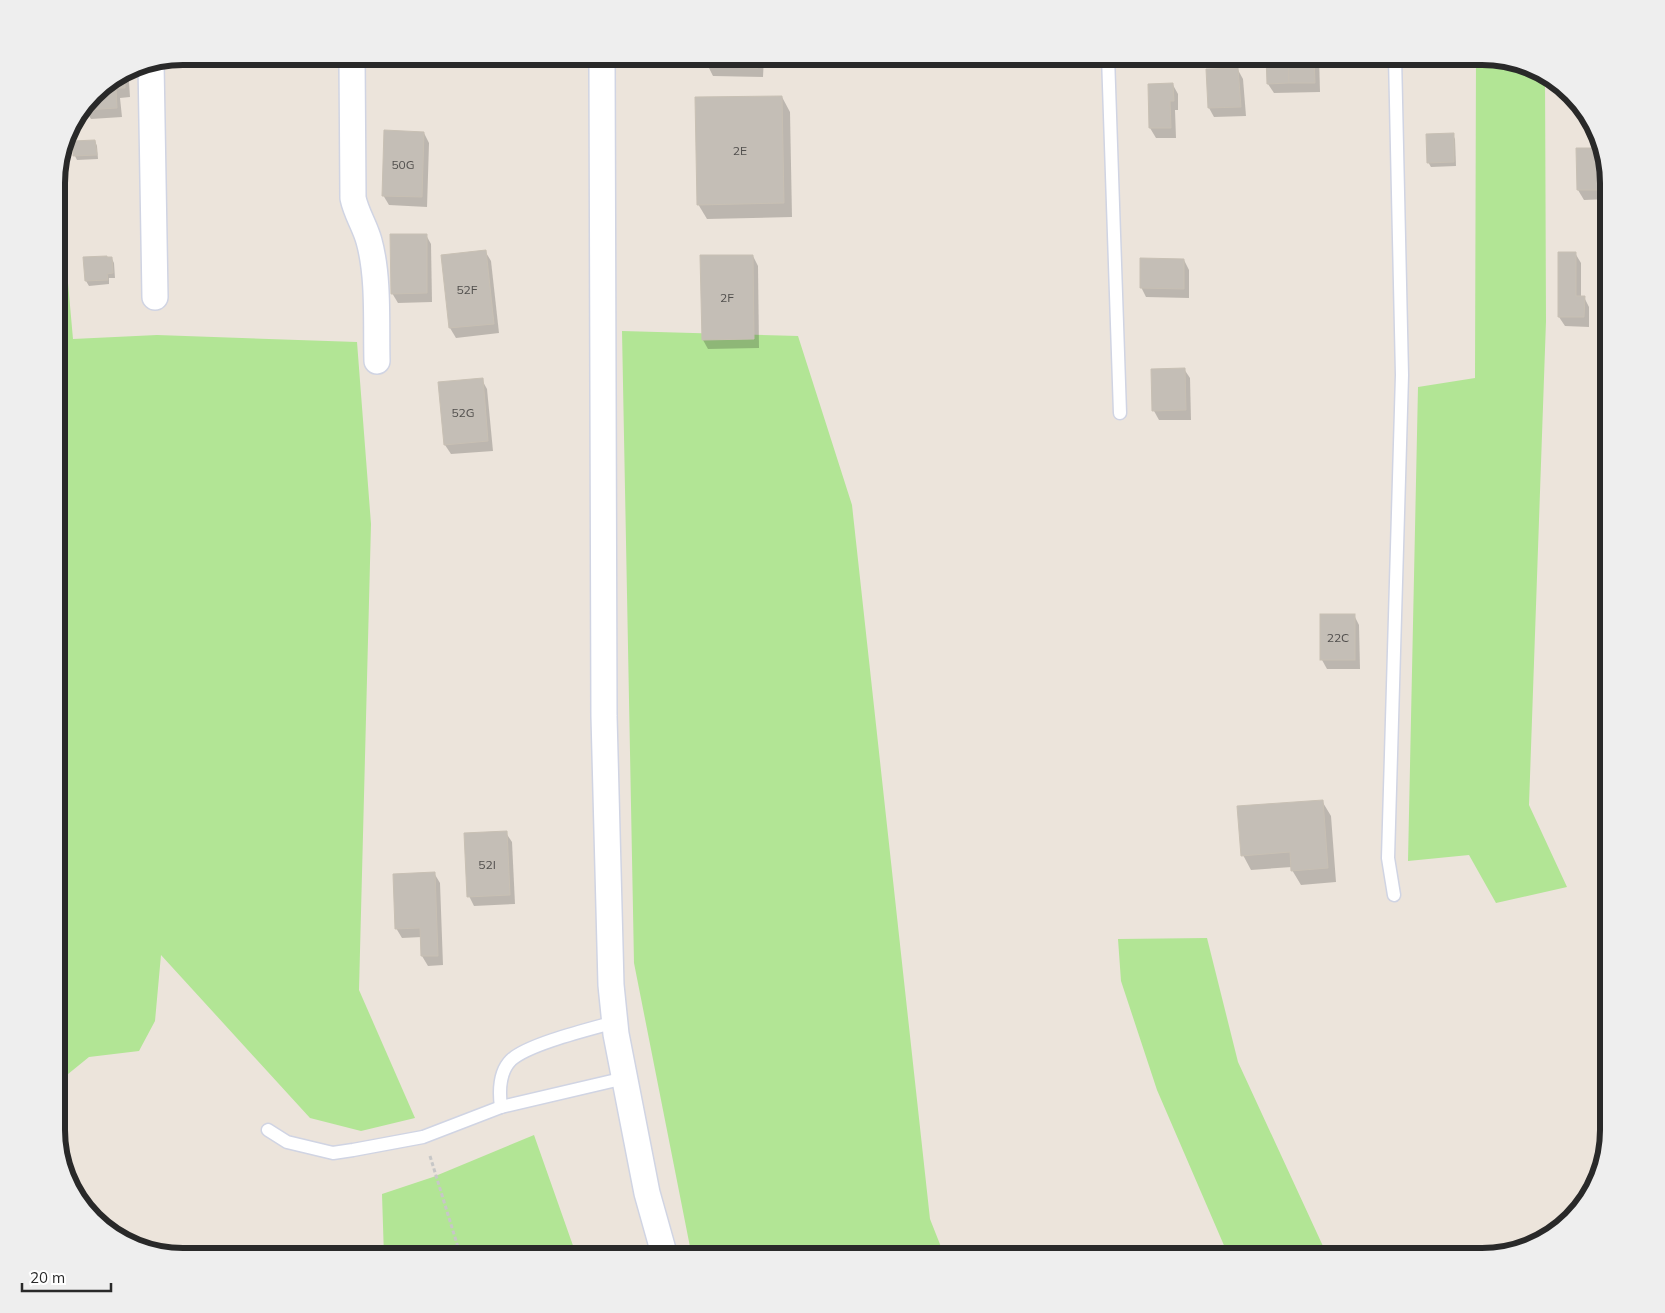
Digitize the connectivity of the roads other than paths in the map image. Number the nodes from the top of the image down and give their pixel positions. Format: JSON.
{"nodes":[{"id":1,"x":352,"y":65,"type":"edge"},
{"id":2,"x":602,"y":65,"type":"edge"},
{"id":3,"x":1108,"y":65,"type":"edge"},
{"id":4,"x":1395,"y":65,"type":"edge"},
{"id":5,"x":151,"y":70,"type":"edge"},
{"id":6,"x":155,"y":297,"type":"dead end"},
{"id":7,"x":377,"y":361,"type":"dead end"},
{"id":8,"x":1120,"y":413,"type":"dead end"},
{"id":9,"x":1394,"y":895,"type":"dead end"},
{"id":10,"x":615,"y":1022,"type":"junction"},
{"id":11,"x":625,"y":1078,"type":"junction"},
{"id":12,"x":501,"y":1107,"type":"junction"},
{"id":13,"x":268,"y":1130,"type":"dead end"},
{"id":14,"x":662,"y":1248,"type":"edge"}],
"edges":[{"from":1,"to":7,"type":"street"},
{"from":2,"to":10,"type":"street"},
{"from":3,"to":8,"type":"lane"},
{"from":4,"to":9,"type":"lane"},
{"from":5,"to":6,"type":"street"},
{"from":10,"to":11,"type":"street"},
{"from":10,"to":12,"type":"lane"},
{"from":11,"to":12,"type":"lane"},
{"from":11,"to":14,"type":"street"},
{"from":12,"to":13,"type":"lane"}]}
